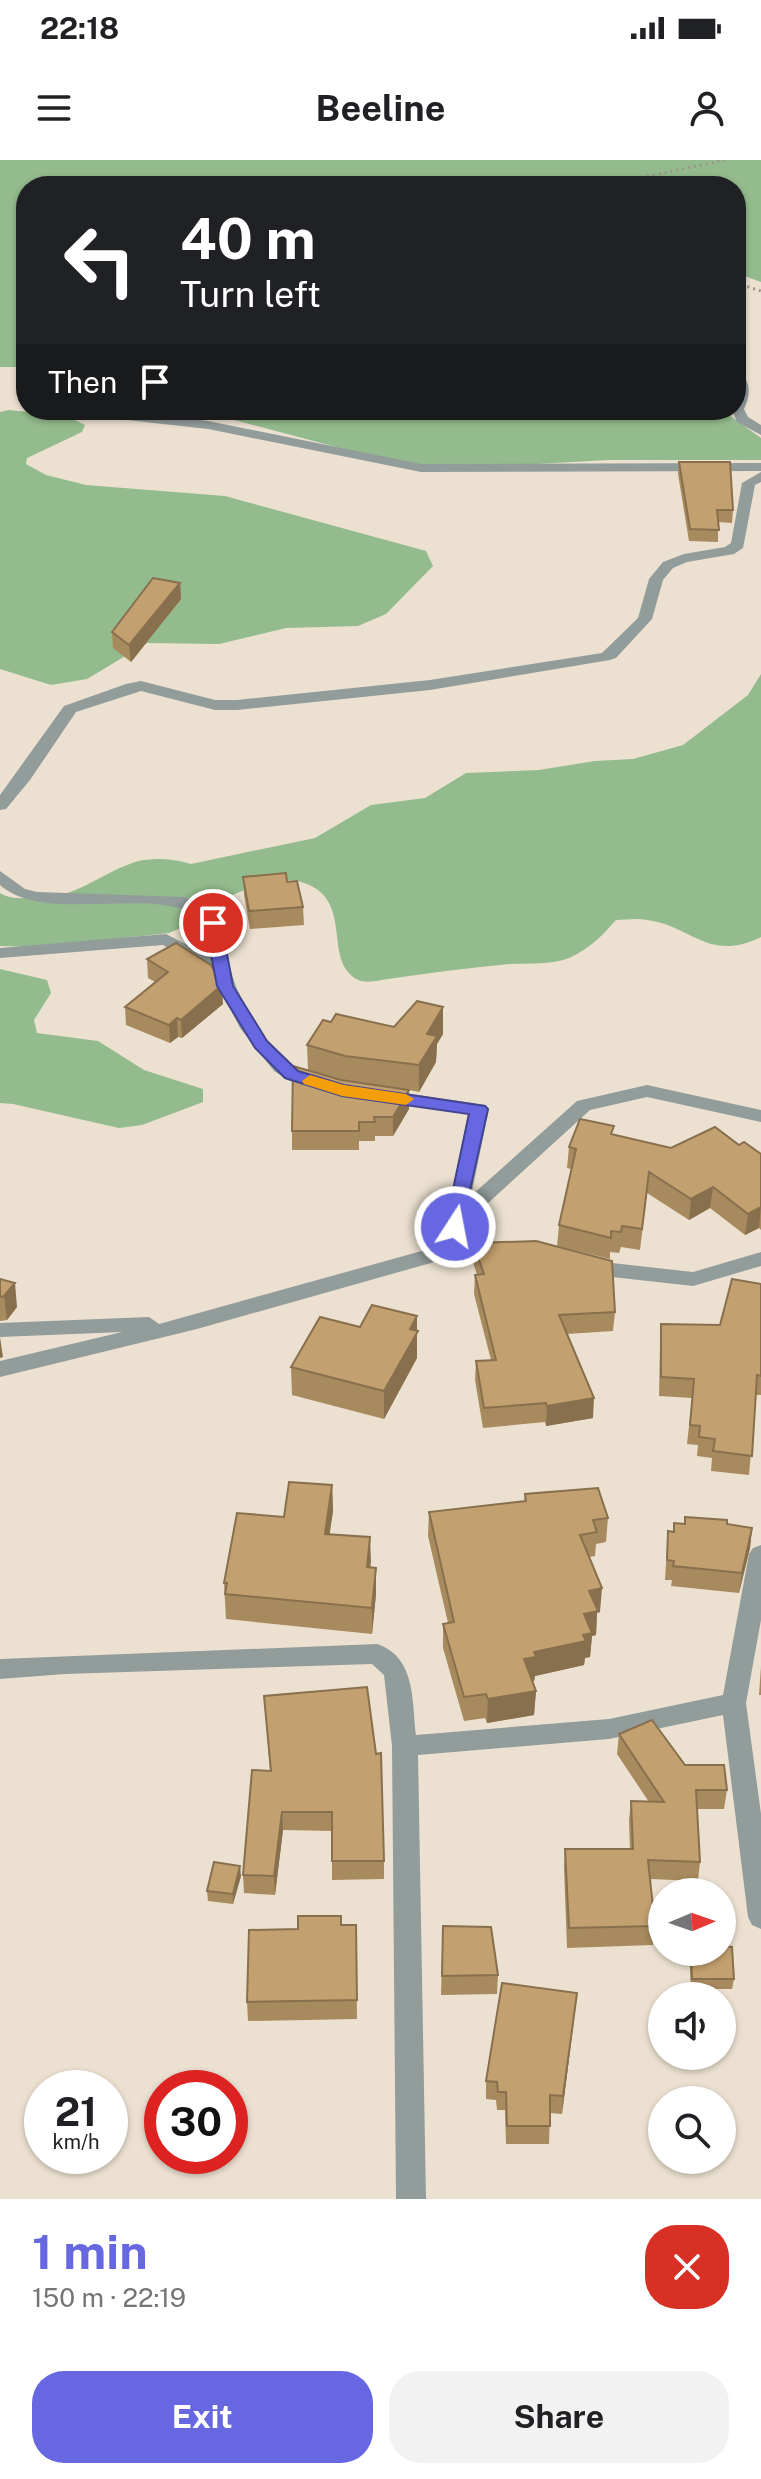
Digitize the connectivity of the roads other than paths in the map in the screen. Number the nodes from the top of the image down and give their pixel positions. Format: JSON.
{"nodes":[{"id":1,"x":163,"y":420,"type":"edge"},
{"id":2,"x":744,"y":420,"type":"edge"},
{"id":3,"x":761,"y":431,"type":"edge"},
{"id":4,"x":761,"y":467,"type":"edge"},
{"id":5,"x":761,"y":476,"type":"edge"},
{"id":6,"x":0,"y":805,"type":"edge"},
{"id":7,"x":0,"y":876,"type":"edge"},
{"id":8,"x":0,"y":953,"type":"edge"},
{"id":9,"x":220,"y":970,"type":"junction"},
{"id":10,"x":342,"y":1090,"type":"edge"},
{"id":11,"x":372,"y":1095,"type":"edge"},
{"id":12,"x":761,"y":1116,"type":"edge"},
{"id":13,"x":456,"y":1221,"type":"junction"},
{"id":14,"x":520,"y":1250,"type":"edge"},
{"id":15,"x":445,"y":1252,"type":"junction"},
{"id":16,"x":566,"y":1258,"type":"edge"},
{"id":17,"x":761,"y":1259,"type":"edge"},
{"id":18,"x":197,"y":1322,"type":"junction"},
{"id":19,"x":0,"y":1330,"type":"edge"},
{"id":20,"x":0,"y":1369,"type":"edge"},
{"id":21,"x":761,"y":1554,"type":"edge"},
{"id":22,"x":0,"y":1669,"type":"edge"},
{"id":23,"x":734,"y":1703,"type":"junction"},
{"id":24,"x":405,"y":1746,"type":"junction"},
{"id":25,"x":761,"y":1917,"type":"edge"},
{"id":26,"x":411,"y":2199,"type":"edge"}],
"edges":[{"from":1,"to":4,"type":"street"},
{"from":2,"to":3,"type":"street"},
{"from":5,"to":6,"type":"street"},
{"from":7,"to":9,"type":"street"},
{"from":8,"to":9,"type":"street"},
{"from":9,"to":10,"type":"street"},
{"from":11,"to":13,"type":"street"},
{"from":12,"to":13,"type":"street"},
{"from":13,"to":15,"type":"street"},
{"from":14,"to":15,"type":"street"},
{"from":15,"to":18,"type":"street"},
{"from":16,"to":17,"type":"street"},
{"from":18,"to":19,"type":"street"},
{"from":18,"to":20,"type":"street"},
{"from":21,"to":23,"type":"street"},
{"from":22,"to":24,"type":"street"},
{"from":23,"to":24,"type":"street"},
{"from":23,"to":25,"type":"street"},
{"from":24,"to":26,"type":"street"}]}
